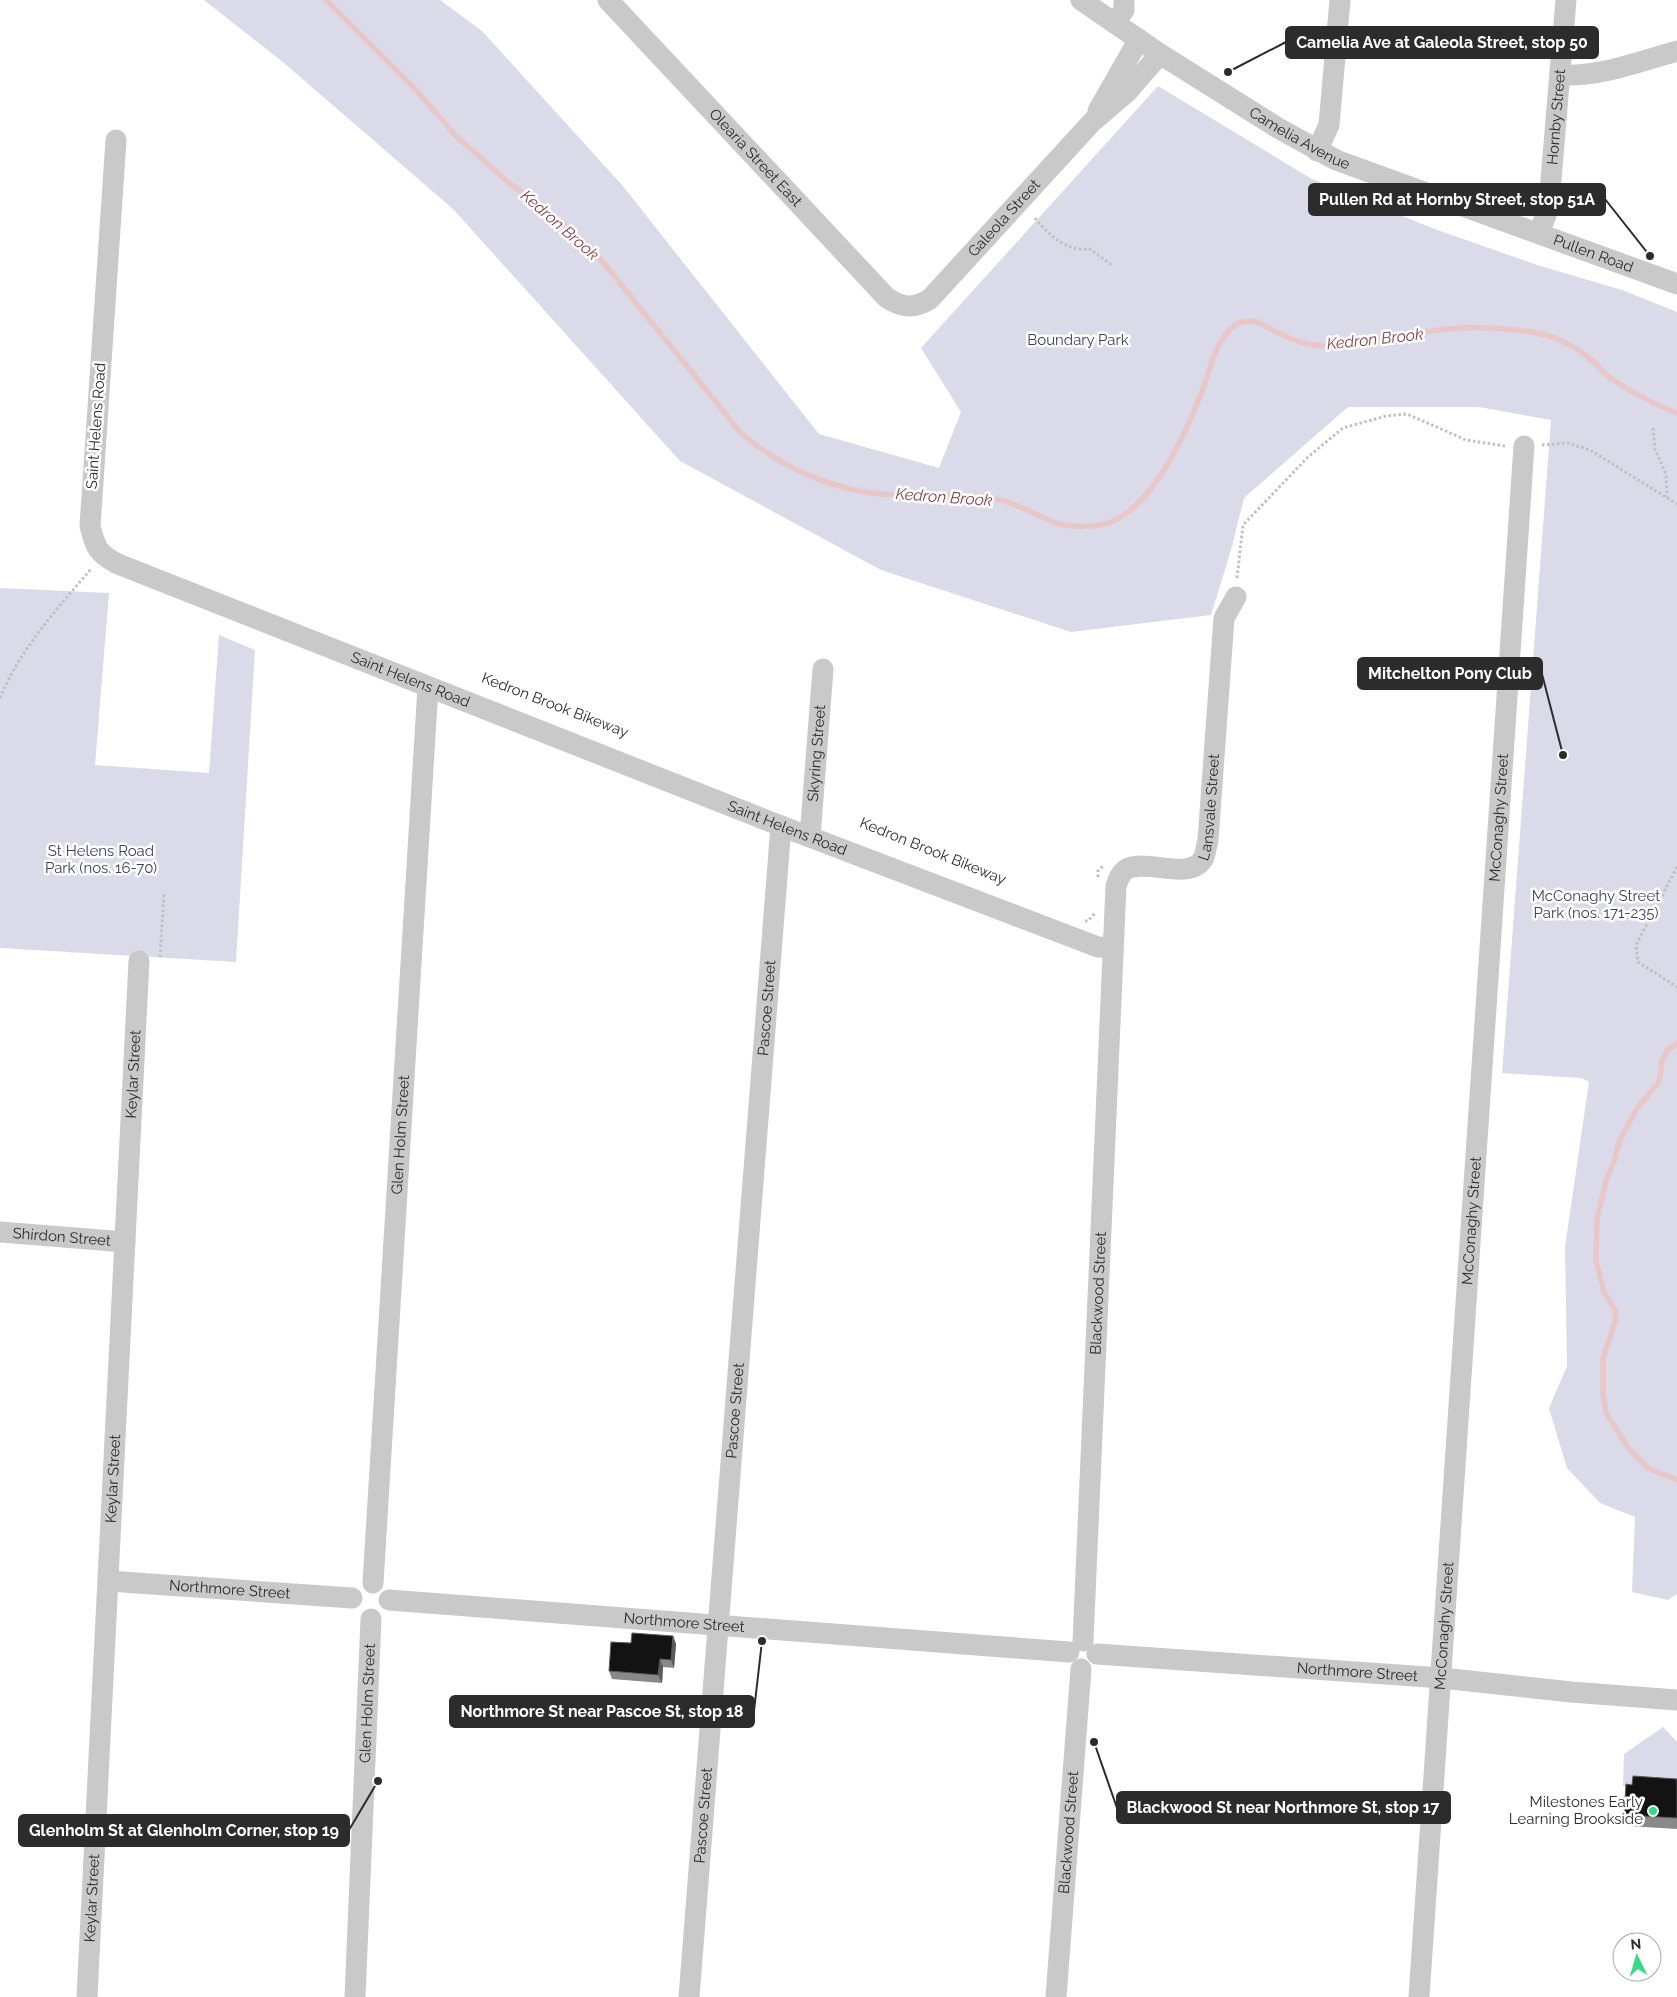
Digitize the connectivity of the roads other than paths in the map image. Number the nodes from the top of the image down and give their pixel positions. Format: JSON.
{"nodes":[{"id":1,"x":608,"y":0,"type":"edge"},
{"id":2,"x":1081,"y":0,"type":"edge"},
{"id":3,"x":1124,"y":0,"type":"edge"},
{"id":4,"x":1340,"y":0,"type":"edge"},
{"id":5,"x":1566,"y":0,"type":"edge"},
{"id":6,"x":1115,"y":23,"type":"junction"},
{"id":7,"x":1139,"y":39,"type":"junction"},
{"id":8,"x":1677,"y":52,"type":"edge"},
{"id":9,"x":1160,"y":54,"type":"junction"},
{"id":10,"x":1560,"y":76,"type":"junction"},
{"id":11,"x":1092,"y":122,"type":"junction"},
{"id":12,"x":116,"y":140,"type":"dead end"},
{"id":13,"x":1317,"y":151,"type":"junction"},
{"id":14,"x":1539,"y":234,"type":"junction"},
{"id":15,"x":1677,"y":284,"type":"edge"},
{"id":16,"x":910,"y":307,"type":"joint"},
{"id":17,"x":1524,"y":446,"type":"road end"},
{"id":18,"x":1236,"y":597,"type":"road end"},
{"id":19,"x":823,"y":670,"type":"dead end"},
{"id":20,"x":428,"y":686,"type":"junction"},
{"id":21,"x":781,"y":826,"type":"junction"},
{"id":22,"x":810,"y":836,"type":"junction"},
{"id":23,"x":1113,"y":948,"type":"junction"},
{"id":24,"x":139,"y":961,"type":"dead end"},
{"id":25,"x":0,"y":1232,"type":"edge"},
{"id":26,"x":125,"y":1242,"type":"junction"},
{"id":27,"x":108,"y":1581,"type":"junction"},
{"id":28,"x":373,"y":1583,"type":"junction"},
{"id":29,"x":352,"y":1598,"type":"junction"},
{"id":30,"x":389,"y":1600,"type":"junction"},
{"id":31,"x":371,"y":1619,"type":"junction"},
{"id":32,"x":717,"y":1626,"type":"junction"},
{"id":33,"x":1083,"y":1654,"type":"junction"},
{"id":34,"x":1442,"y":1678,"type":"junction"},
{"id":35,"x":1677,"y":1700,"type":"edge"},
{"id":36,"x":87,"y":1997,"type":"edge"},
{"id":37,"x":355,"y":1997,"type":"edge"},
{"id":38,"x":689,"y":1997,"type":"edge"},
{"id":39,"x":1056,"y":1997,"type":"edge"},
{"id":40,"x":1419,"y":1997,"type":"edge"}],
"edges":[{"from":1,"to":16,"type":"street","name":"Olearia Street East"},
{"from":2,"to":6,"type":"street","name":"Camelia Avenue"},
{"from":3,"to":6,"type":"street"},
{"from":4,"to":13,"type":"street"},
{"from":5,"to":10,"type":"street","name":"Hornby Street"},
{"from":6,"to":7,"type":"street","name":"Camelia Avenue"},
{"from":7,"to":9,"type":"street","name":"Camelia Avenue"},
{"from":7,"to":11,"type":"street","name":"Galeola Street"},
{"from":8,"to":10,"type":"street"},
{"from":9,"to":11,"type":"street","name":"Galeola Street"},
{"from":9,"to":13,"type":"street","name":"Camelia Avenue"},
{"from":10,"to":14,"type":"street","name":"Hornby Street"},
{"from":11,"to":16,"type":"street","name":"Galeola Street"},
{"from":12,"to":20,"type":"street","name":"Saint Helens Road"},
{"from":13,"to":14,"type":"street","name":"Camelia Avenue"},
{"from":14,"to":15,"type":"street","name":"Pullen Road"},
{"from":17,"to":34,"type":"street","name":"McConaghy Street"},
{"from":18,"to":23,"type":"street","name":"Lansvale Street"},
{"from":19,"to":22,"type":"street","name":"Skyring Street"},
{"from":20,"to":21,"type":"street","name":"Saint Helens Road"},
{"from":20,"to":28,"type":"street","name":"Glen Holm Street"},
{"from":21,"to":22,"type":"street","name":"Saint Helens Road"},
{"from":21,"to":32,"type":"street","name":"Pascoe Street"},
{"from":22,"to":23,"type":"street","name":"Saint Helens Road"},
{"from":23,"to":33,"type":"street","name":"Blackwood Street"},
{"from":24,"to":26,"type":"street","name":"Keylar Street"},
{"from":25,"to":26,"type":"street","name":"Shirdon Street"},
{"from":26,"to":27,"type":"street","name":"Keylar Street"},
{"from":27,"to":29,"type":"street","name":"Northmore Street"},
{"from":27,"to":36,"type":"street","name":"Keylar Street"},
{"from":28,"to":29,"type":"street"},
{"from":28,"to":30,"type":"street"},
{"from":29,"to":31,"type":"street"},
{"from":30,"to":31,"type":"street"},
{"from":30,"to":32,"type":"street","name":"Northmore Street"},
{"from":31,"to":37,"type":"street","name":"Glen Holm Street"},
{"from":32,"to":33,"type":"street","name":"Northmore Street"},
{"from":32,"to":38,"type":"street","name":"Pascoe Street"},
{"from":33,"to":34,"type":"street","name":"Northmore Street"},
{"from":33,"to":39,"type":"street","name":"Blackwood Street"},
{"from":34,"to":35,"type":"street","name":"Northmore Street"},
{"from":34,"to":40,"type":"street","name":"McConaghy Street"}]}
